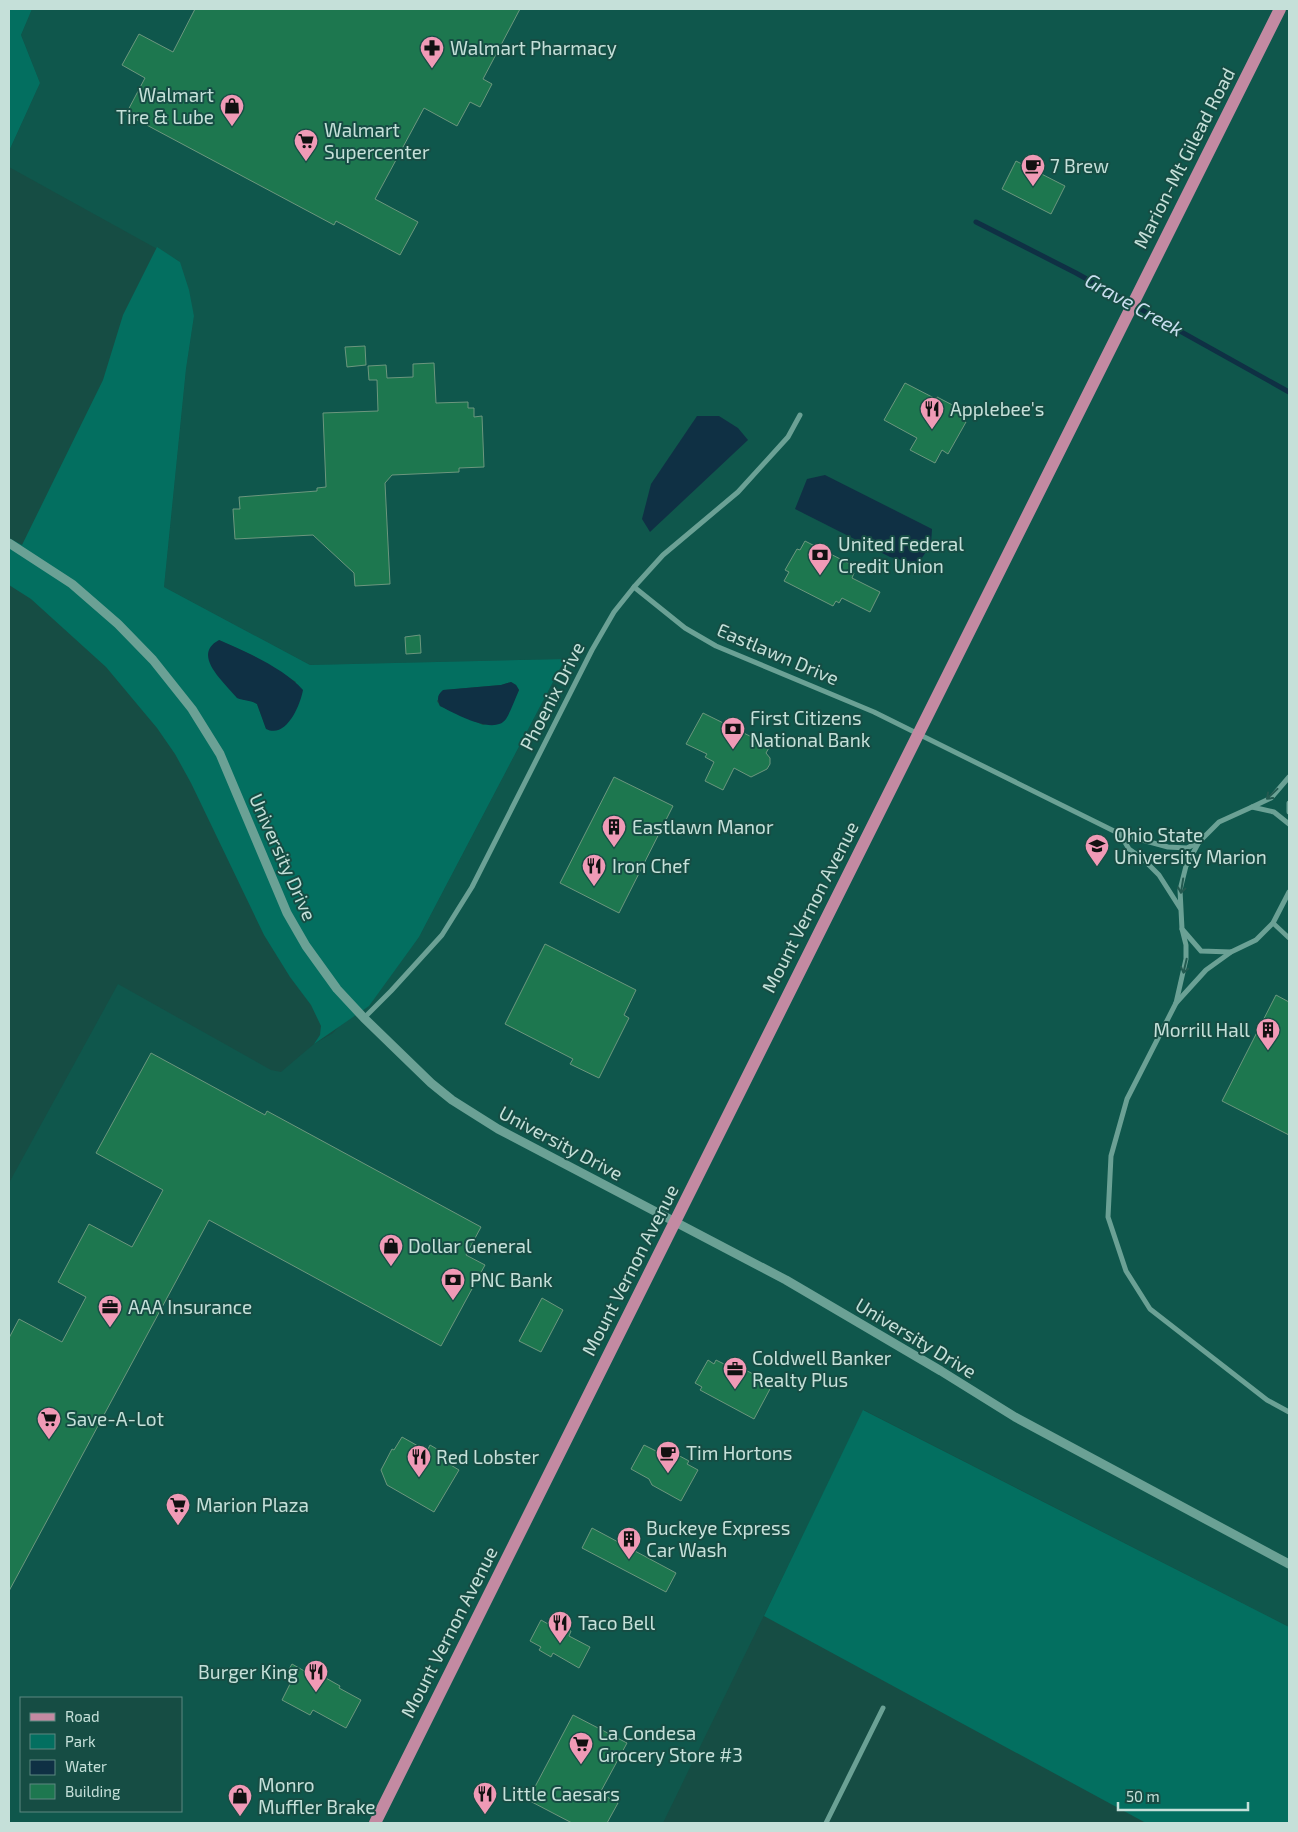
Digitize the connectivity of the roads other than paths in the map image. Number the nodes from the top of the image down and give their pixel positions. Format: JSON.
{"nodes":[{"id":1,"x":1280,"y":9,"type":"edge"},
{"id":2,"x":1121,"y":325,"type":"joint"},
{"id":3,"x":800,"y":414,"type":"dead end"},
{"id":4,"x":9,"y":542,"type":"edge"},
{"id":5,"x":634,"y":587,"type":"junction"},
{"id":6,"x":919,"y":734,"type":"junction"},
{"id":7,"x":1289,"y":777,"type":"edge"},
{"id":8,"x":1289,"y":803,"type":"edge"},
{"id":9,"x":1252,"y":807,"type":"junction"},
{"id":10,"x":1289,"y":812,"type":"edge"},
{"id":11,"x":1289,"y":824,"type":"edge"},
{"id":12,"x":1120,"y":834,"type":"junction"},
{"id":13,"x":1199,"y":842,"type":"junction"},
{"id":14,"x":1289,"y":892,"type":"edge"},
{"id":15,"x":1181,"y":910,"type":"junction"},
{"id":16,"x":1273,"y":924,"type":"junction"},
{"id":17,"x":1182,"y":929,"type":"junction"},
{"id":18,"x":1289,"y":938,"type":"edge"},
{"id":19,"x":1231,"y":952,"type":"junction"},
{"id":20,"x":1176,"y":1003,"type":"junction"},
{"id":21,"x":364,"y":1018,"type":"junction"},
{"id":22,"x":675,"y":1222,"type":"junction"},
{"id":23,"x":1289,"y":1412,"type":"edge"},
{"id":24,"x":1289,"y":1564,"type":"edge"},
{"id":25,"x":883,"y":1708,"type":"dead end"},
{"id":26,"x":375,"y":1823,"type":"edge"},
{"id":27,"x":826,"y":1823,"type":"edge"}],
"edges":[{"from":1,"to":2,"type":"main road","name":"Marion-Mt Gilead Road"},
{"from":2,"to":6,"type":"main road","name":"Mount Vernon Avenue"},
{"from":3,"to":5,"type":"street","name":"Phoenix Drive"},
{"from":4,"to":21,"type":"street","name":"University Drive"},
{"from":5,"to":6,"type":"street","name":"Eastlawn Drive"},
{"from":5,"to":21,"type":"street","name":"Phoenix Drive"},
{"from":6,"to":12,"type":"street"},
{"from":6,"to":22,"type":"main road","name":"Mount Vernon Avenue"},
{"from":7,"to":9,"type":"street","one_way":true},
{"from":8,"to":10,"type":"street"},
{"from":9,"to":11,"type":"street"},
{"from":9,"to":13,"type":"street"},
{"from":12,"to":13,"type":"street"},
{"from":12,"to":15,"type":"street"},
{"from":13,"to":15,"type":"street","one_way":true},
{"from":14,"to":16,"type":"street"},
{"from":15,"to":17,"type":"street"},
{"from":16,"to":18,"type":"street"},
{"from":16,"to":19,"type":"street"},
{"from":17,"to":19,"type":"street"},
{"from":17,"to":20,"type":"street","one_way":true},
{"from":19,"to":20,"type":"street"},
{"from":20,"to":23,"type":"street"},
{"from":21,"to":22,"type":"street","name":"University Drive"},
{"from":22,"to":24,"type":"street","name":"University Drive"},
{"from":22,"to":26,"type":"main road","name":"Mount Vernon Avenue"},
{"from":25,"to":27,"type":"street"}]}
